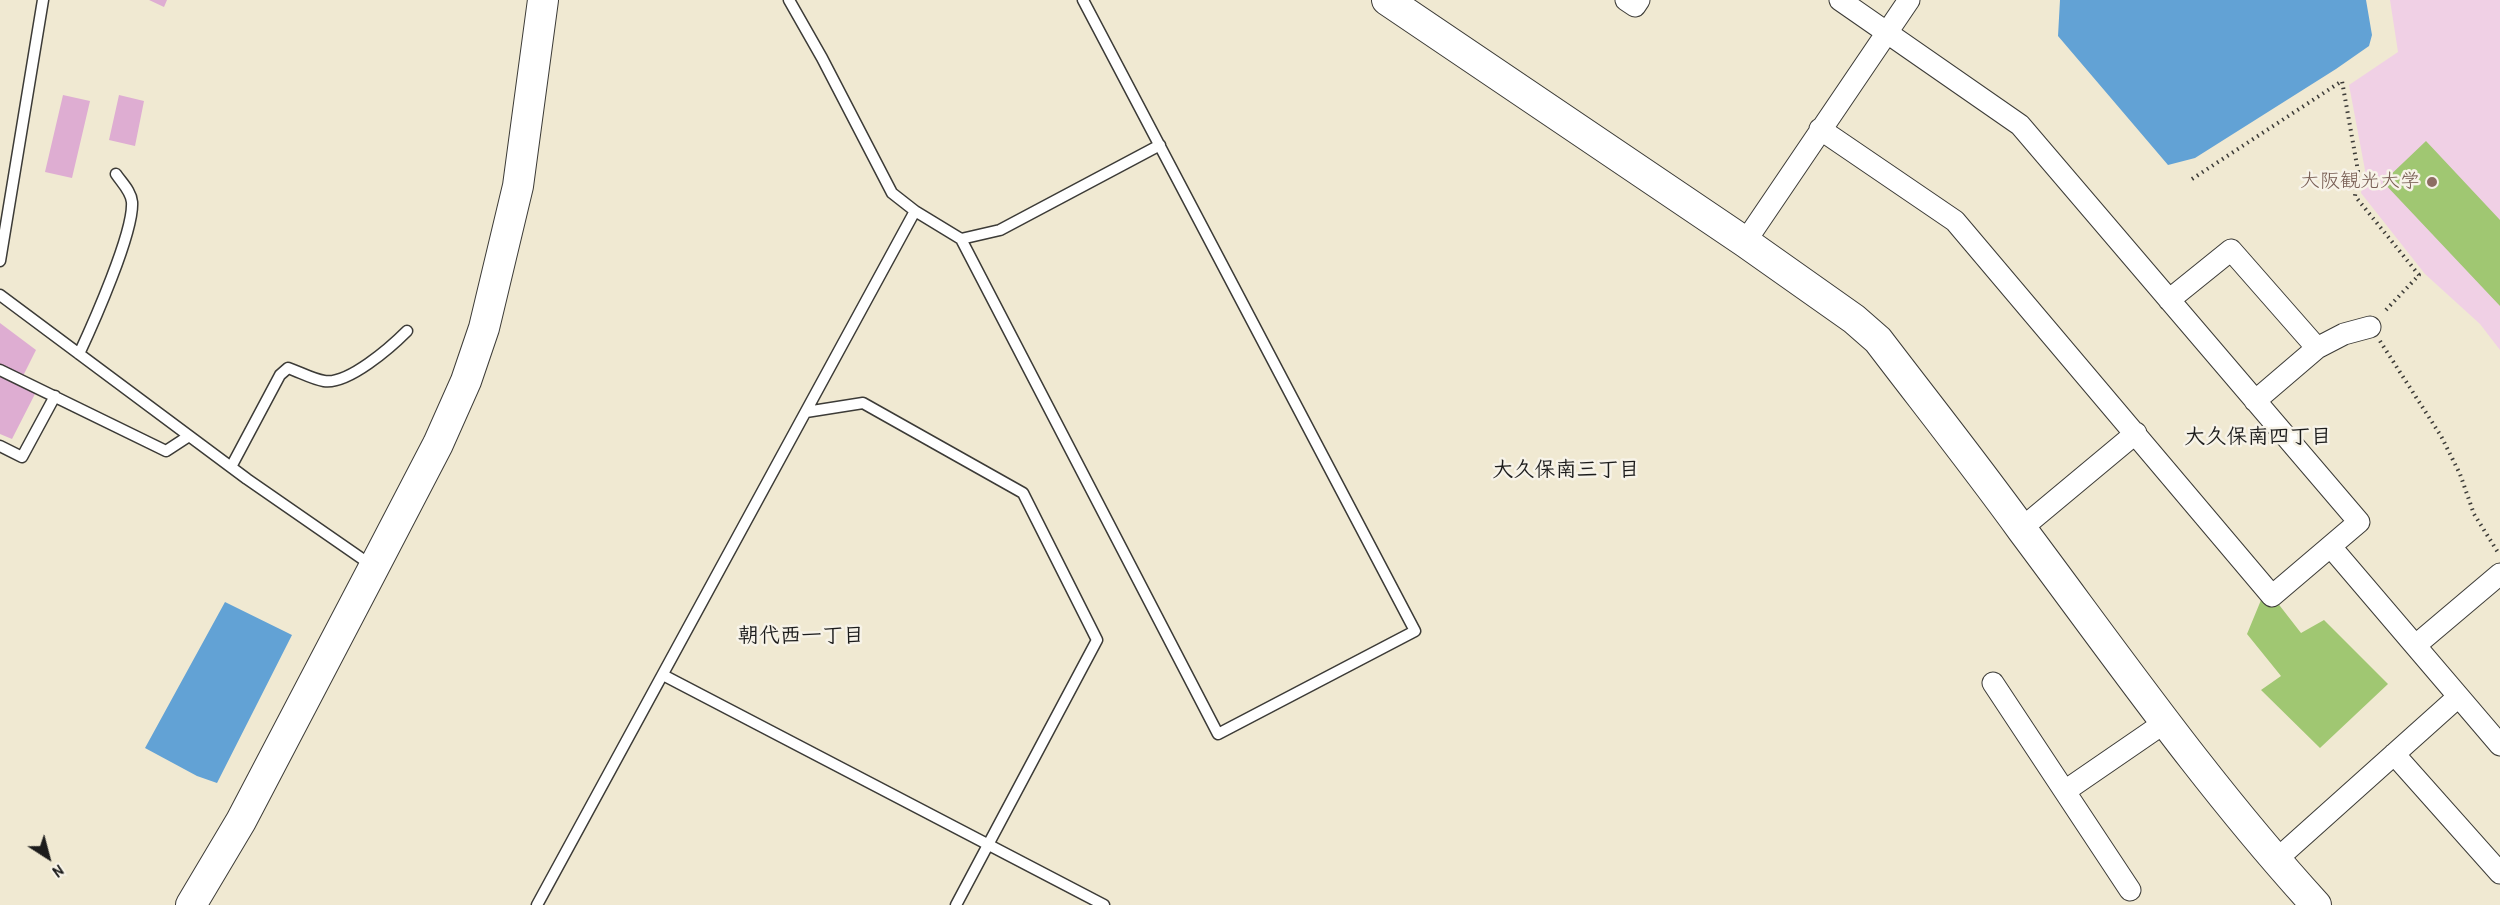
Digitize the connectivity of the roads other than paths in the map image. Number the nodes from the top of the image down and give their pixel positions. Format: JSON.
{"nodes":[{"id":1,"x":43,"y":0,"type":"edge"},
{"id":2,"x":543,"y":0,"type":"edge"},
{"id":3,"x":789,"y":0,"type":"edge"},
{"id":4,"x":1083,"y":0,"type":"edge"},
{"id":5,"x":1386,"y":0,"type":"edge"},
{"id":6,"x":1626,"y":0,"type":"edge"},
{"id":7,"x":1639,"y":0,"type":"edge"},
{"id":8,"x":1840,"y":0,"type":"edge"},
{"id":9,"x":1909,"y":0,"type":"edge"},
{"id":10,"x":1887,"y":32,"type":"junction"},
{"id":11,"x":1820,"y":129,"type":"junction"},
{"id":12,"x":1160,"y":145,"type":"junction"},
{"id":13,"x":116,"y":174,"type":"dead end"},
{"id":14,"x":915,"y":211,"type":"junction"},
{"id":15,"x":961,"y":238,"type":"junction"},
{"id":16,"x":1745,"y":242,"type":"junction"},
{"id":17,"x":0,"y":261,"type":"edge"},
{"id":18,"x":0,"y":296,"type":"edge"},
{"id":19,"x":2169,"y":300,"type":"junction"},
{"id":20,"x":2370,"y":327,"type":"road end"},
{"id":21,"x":407,"y":331,"type":"dead end"},
{"id":22,"x":2317,"y":348,"type":"junction"},
{"id":23,"x":79,"y":354,"type":"junction"},
{"id":24,"x":0,"y":370,"type":"edge"},
{"id":25,"x":55,"y":396,"type":"junction"},
{"id":26,"x":2255,"y":401,"type":"junction"},
{"id":27,"x":806,"y":412,"type":"junction"},
{"id":28,"x":2136,"y":433,"type":"junction"},
{"id":29,"x":189,"y":436,"type":"junction"},
{"id":30,"x":0,"y":446,"type":"edge"},
{"id":31,"x":231,"y":467,"type":"junction"},
{"id":32,"x":2022,"y":528,"type":"junction"},
{"id":33,"x":2331,"y":547,"type":"junction"},
{"id":34,"x":374,"y":567,"type":"junction"},
{"id":35,"x":2500,"y":574,"type":"edge"},
{"id":36,"x":2416,"y":645,"type":"junction"},
{"id":37,"x":663,"y":675,"type":"junction"},
{"id":38,"x":1993,"y":683,"type":"dead end"},
{"id":39,"x":2458,"y":698,"type":"junction"},
{"id":40,"x":2164,"y":723,"type":"junction"},
{"id":41,"x":2500,"y":745,"type":"edge"},
{"id":42,"x":2394,"y":754,"type":"junction"},
{"id":43,"x":2065,"y":791,"type":"junction"},
{"id":44,"x":988,"y":846,"type":"junction"},
{"id":45,"x":2276,"y":860,"type":"junction"},
{"id":46,"x":2500,"y":873,"type":"edge"},
{"id":47,"x":2130,"y":891,"type":"dead end"},
{"id":48,"x":191,"y":905,"type":"edge"},
{"id":49,"x":537,"y":905,"type":"edge"},
{"id":50,"x":956,"y":905,"type":"edge"},
{"id":51,"x":1104,"y":905,"type":"edge"},
{"id":52,"x":2316,"y":905,"type":"edge"}],
"edges":[{"from":1,"to":17,"type":"lane"},
{"from":2,"to":34,"type":"street"},
{"from":3,"to":14,"type":"lane"},
{"from":4,"to":12,"type":"lane"},
{"from":5,"to":16,"type":"street"},
{"from":6,"to":7,"type":"street"},
{"from":8,"to":10,"type":"street"},
{"from":9,"to":10,"type":"street"},
{"from":10,"to":11,"type":"street"},
{"from":10,"to":19,"type":"street"},
{"from":11,"to":16,"type":"street"},
{"from":11,"to":28,"type":"street"},
{"from":12,"to":15,"type":"lane"},
{"from":12,"to":15,"type":"lane"},
{"from":13,"to":23,"type":"lane"},
{"from":14,"to":15,"type":"lane"},
{"from":14,"to":27,"type":"lane"},
{"from":16,"to":32,"type":"street"},
{"from":18,"to":23,"type":"lane"},
{"from":19,"to":22,"type":"street"},
{"from":19,"to":26,"type":"street"},
{"from":20,"to":22,"type":"street"},
{"from":21,"to":31,"type":"lane"},
{"from":22,"to":26,"type":"street"},
{"from":23,"to":29,"type":"lane"},
{"from":24,"to":25,"type":"lane"},
{"from":25,"to":29,"type":"lane"},
{"from":25,"to":30,"type":"lane"},
{"from":26,"to":33,"type":"street"},
{"from":27,"to":37,"type":"lane"},
{"from":27,"to":44,"type":"lane"},
{"from":28,"to":32,"type":"street"},
{"from":28,"to":33,"type":"street"},
{"from":29,"to":31,"type":"lane"},
{"from":31,"to":34,"type":"lane"},
{"from":32,"to":40,"type":"street"},
{"from":33,"to":36,"type":"street"},
{"from":34,"to":48,"type":"street"},
{"from":35,"to":36,"type":"street"},
{"from":36,"to":39,"type":"street"},
{"from":37,"to":44,"type":"lane"},
{"from":37,"to":49,"type":"lane"},
{"from":38,"to":43,"type":"street"},
{"from":39,"to":41,"type":"street"},
{"from":39,"to":42,"type":"street"},
{"from":40,"to":43,"type":"street"},
{"from":40,"to":45,"type":"street"},
{"from":42,"to":45,"type":"street"},
{"from":42,"to":46,"type":"street"},
{"from":43,"to":47,"type":"street"},
{"from":44,"to":50,"type":"lane"},
{"from":44,"to":51,"type":"lane"},
{"from":45,"to":52,"type":"street"}]}
